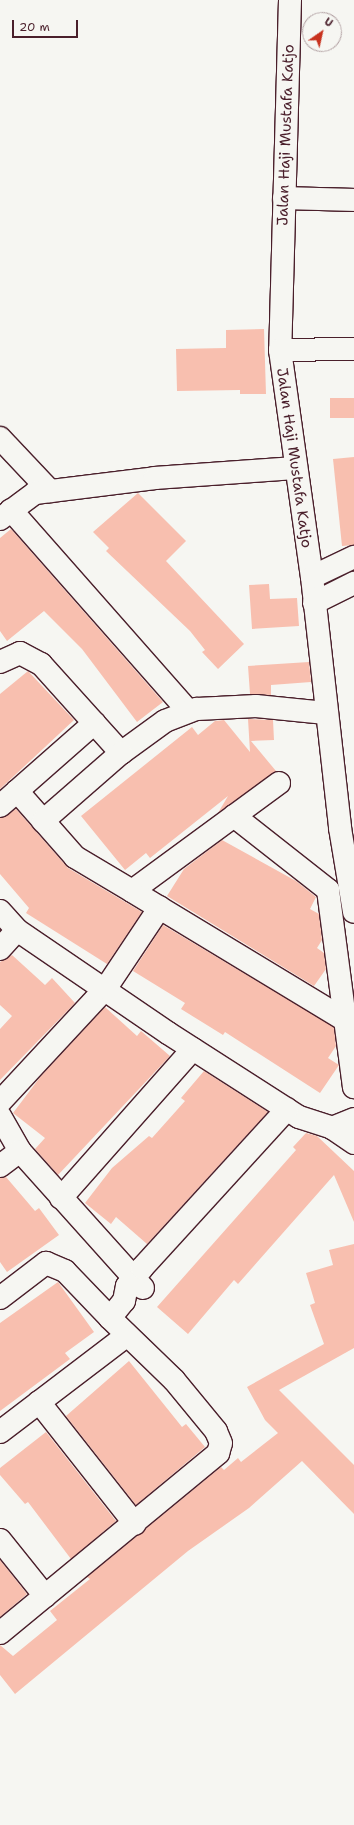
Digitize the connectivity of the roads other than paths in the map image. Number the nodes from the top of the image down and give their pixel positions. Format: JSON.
{"nodes":[{"id":1,"x":290,"y":0,"type":"edge"},
{"id":2,"x":284,"y":198,"type":"junction"},
{"id":3,"x":354,"y":200,"type":"edge"},
{"id":4,"x":354,"y":349,"type":"edge"},
{"id":5,"x":280,"y":350,"type":"junction"},
{"id":6,"x":0,"y":438,"type":"edge"},
{"id":7,"x":295,"y":468,"type":"junction"},
{"id":8,"x":50,"y":491,"type":"junction"},
{"id":9,"x":6,"y":514,"type":"edge"},
{"id":10,"x":354,"y":557,"type":"edge"},
{"id":11,"x":312,"y":577,"type":"junction"},
{"id":12,"x":354,"y":583,"type":"edge"},
{"id":13,"x":314,"y":603,"type":"junction"},
{"id":14,"x":0,"y":662,"type":"edge"},
{"id":15,"x":188,"y":711,"type":"junction"},
{"id":16,"x":326,"y":713,"type":"junction"},
{"id":17,"x":94,"y":723,"type":"junction"},
{"id":18,"x":121,"y":753,"type":"junction"},
{"id":19,"x":279,"y":783,"type":"dead end"},
{"id":20,"x":17,"y":791,"type":"junction"},
{"id":21,"x":0,"y":806,"type":"edge"},
{"id":22,"x":234,"y":816,"type":"junction"},
{"id":23,"x":43,"y":821,"type":"junction"},
{"id":24,"x":347,"y":828,"type":"edge"},
{"id":25,"x":349,"y":860,"type":"edge"},
{"id":26,"x":132,"y":891,"type":"junction"},
{"id":27,"x":160,"y":907,"type":"junction"},
{"id":28,"x":0,"y":911,"type":"edge"},
{"id":29,"x":354,"y":912,"type":"edge"},
{"id":30,"x":17,"y":930,"type":"junction"},
{"id":31,"x":0,"y":949,"type":"edge"},
{"id":32,"x":106,"y":988,"type":"junction"},
{"id":33,"x":347,"y":1021,"type":"junction"},
{"id":34,"x":193,"y":1049,"type":"junction"},
{"id":35,"x":354,"y":1087,"type":"edge"},
{"id":36,"x":0,"y":1102,"type":"edge"},
{"id":37,"x":293,"y":1113,"type":"junction"},
{"id":38,"x":0,"y":1116,"type":"edge"},
{"id":39,"x":354,"y":1119,"type":"edge"},
{"id":40,"x":332,"y":1128,"type":"junction"},
{"id":41,"x":354,"y":1143,"type":"edge"},
{"id":42,"x":20,"y":1151,"type":"junction"},
{"id":43,"x":0,"y":1166,"type":"edge"},
{"id":44,"x":61,"y":1198,"type":"junction"},
{"id":45,"x":138,"y":1283,"type":"junction"},
{"id":46,"x":0,"y":1298,"type":"edge"},
{"id":47,"x":110,"y":1318,"type":"junction"},
{"id":48,"x":126,"y":1336,"type":"junction"},
{"id":49,"x":39,"y":1402,"type":"junction"},
{"id":50,"x":0,"y":1432,"type":"edge"},
{"id":51,"x":135,"y":1524,"type":"junction"},
{"id":52,"x":0,"y":1540,"type":"edge"},
{"id":53,"x":45,"y":1596,"type":"junction"},
{"id":54,"x":0,"y":1633,"type":"edge"}],
"edges":[{"from":1,"to":2,"type":"street","name":"Jalan Haji Mustafa Katjo"},
{"from":2,"to":3,"type":"street"},
{"from":2,"to":5,"type":"street","name":"Jalan Haji Mustafa Katjo"},
{"from":4,"to":5,"type":"street"},
{"from":5,"to":7,"type":"street","name":"Jalan Haji Mustafa Katjo"},
{"from":6,"to":8,"type":"street"},
{"from":7,"to":8,"type":"street"},
{"from":7,"to":11,"type":"street","name":"Jalan Haji Mustafa Katjo"},
{"from":8,"to":9,"type":"street"},
{"from":9,"to":15,"type":"street"},
{"from":10,"to":11,"type":"street"},
{"from":11,"to":13,"type":"street","name":"Jalan Haji Mustafa Katjo"},
{"from":12,"to":13,"type":"street"},
{"from":13,"to":16,"type":"street","name":"Jalan Haji Mustafa Katjo"},
{"from":14,"to":17,"type":"street"},
{"from":15,"to":16,"type":"street"},
{"from":15,"to":18,"type":"street"},
{"from":16,"to":24,"type":"street","name":"Jalan Haji Mustafa Katjo"},
{"from":17,"to":18,"type":"street"},
{"from":17,"to":20,"type":"street"},
{"from":18,"to":23,"type":"street"},
{"from":19,"to":22,"type":"street"},
{"from":20,"to":21,"type":"street"},
{"from":20,"to":23,"type":"street"},
{"from":22,"to":26,"type":"street"},
{"from":22,"to":33,"type":"street"},
{"from":23,"to":26,"type":"street"},
{"from":24,"to":25,"type":"street","name":"Jalan Haji Mustafa Katjo"},
{"from":25,"to":29,"type":"street","name":"Jalan Haji Mustafa Katjo"},
{"from":26,"to":27,"type":"street"},
{"from":27,"to":32,"type":"street"},
{"from":27,"to":33,"type":"street"},
{"from":28,"to":30,"type":"street"},
{"from":30,"to":31,"type":"street"},
{"from":30,"to":32,"type":"street"},
{"from":32,"to":34,"type":"street"},
{"from":32,"to":36,"type":"street"},
{"from":33,"to":35,"type":"street"},
{"from":34,"to":37,"type":"street"},
{"from":34,"to":44,"type":"street"},
{"from":37,"to":40,"type":"street"},
{"from":37,"to":45,"type":"street"},
{"from":38,"to":42,"type":"street"},
{"from":39,"to":40,"type":"street"},
{"from":40,"to":41,"type":"street"},
{"from":42,"to":43,"type":"street"},
{"from":42,"to":44,"type":"street"},
{"from":44,"to":45,"type":"street"},
{"from":45,"to":47,"type":"street"},
{"from":46,"to":47,"type":"street"},
{"from":47,"to":48,"type":"street"},
{"from":48,"to":49,"type":"street"},
{"from":48,"to":51,"type":"street"},
{"from":49,"to":50,"type":"street"},
{"from":49,"to":51,"type":"street"},
{"from":51,"to":53,"type":"street"},
{"from":52,"to":53,"type":"street"},
{"from":53,"to":54,"type":"street"}]}
